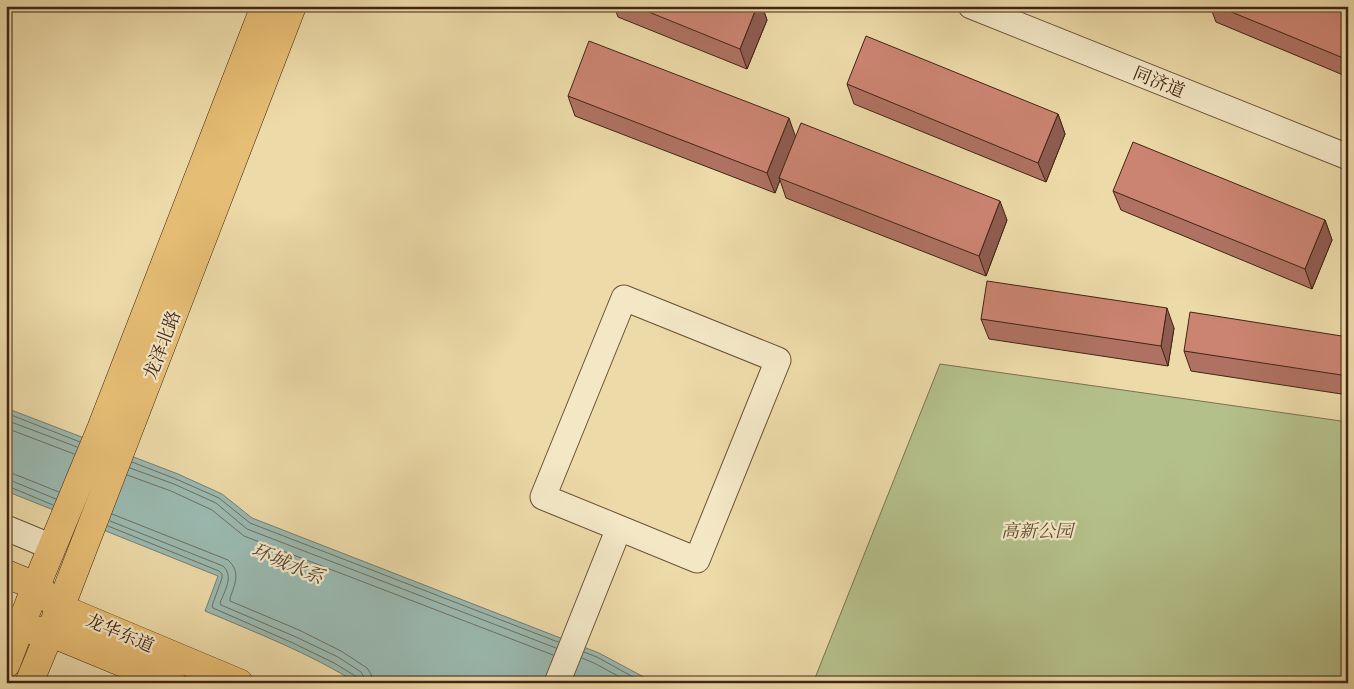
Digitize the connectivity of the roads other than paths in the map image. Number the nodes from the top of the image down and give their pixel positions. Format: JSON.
{"nodes":[{"id":1,"x":265,"y":6,"type":"edge"},
{"id":2,"x":292,"y":6,"type":"edge"},
{"id":3,"x":970,"y":6,"type":"edge"},
{"id":4,"x":1348,"y":158,"type":"edge"},
{"id":5,"x":6,"y":528,"type":"edge"},
{"id":6,"x":619,"y":528,"type":"junction"},
{"id":7,"x":52,"y":547,"type":"junction"},
{"id":8,"x":6,"y":574,"type":"edge"},
{"id":9,"x":36,"y":586,"type":"junction"},
{"id":10,"x":54,"y":620,"type":"junction"},
{"id":11,"x":13,"y":626,"type":"edge"},
{"id":12,"x":7,"y":662,"type":"edge"},
{"id":13,"x":29,"y":683,"type":"edge"},
{"id":14,"x":172,"y":683,"type":"edge"},
{"id":15,"x":239,"y":683,"type":"edge"},
{"id":16,"x":557,"y":683,"type":"edge"}],
"edges":[{"from":1,"to":7,"type":"main road","name":"龙泽北路"},
{"from":2,"to":10,"type":"main road","name":"龙泽北路"},
{"from":3,"to":4,"type":"street","name":"同济道"},
{"from":5,"to":7,"type":"street"},
{"from":6,"to":6,"type":"street"},
{"from":6,"to":16,"type":"street"},
{"from":7,"to":9,"type":"main road","name":"龙泽北路"},
{"from":8,"to":9,"type":"main road","name":"龙华东道"},
{"from":9,"to":10,"type":"main road","name":"龙华东道"},
{"from":9,"to":11,"type":"main road","name":"龙泽北路"},
{"from":10,"to":11,"type":"main road","name":"龙华东道"},
{"from":10,"to":13,"type":"main road","name":"龙泽北路"},
{"from":10,"to":14,"type":"main road","name":"龙华东道"},
{"from":10,"to":15,"type":"main road","name":"龙华东道"},
{"from":11,"to":12,"type":"main road","name":"龙泽北路"}]}
